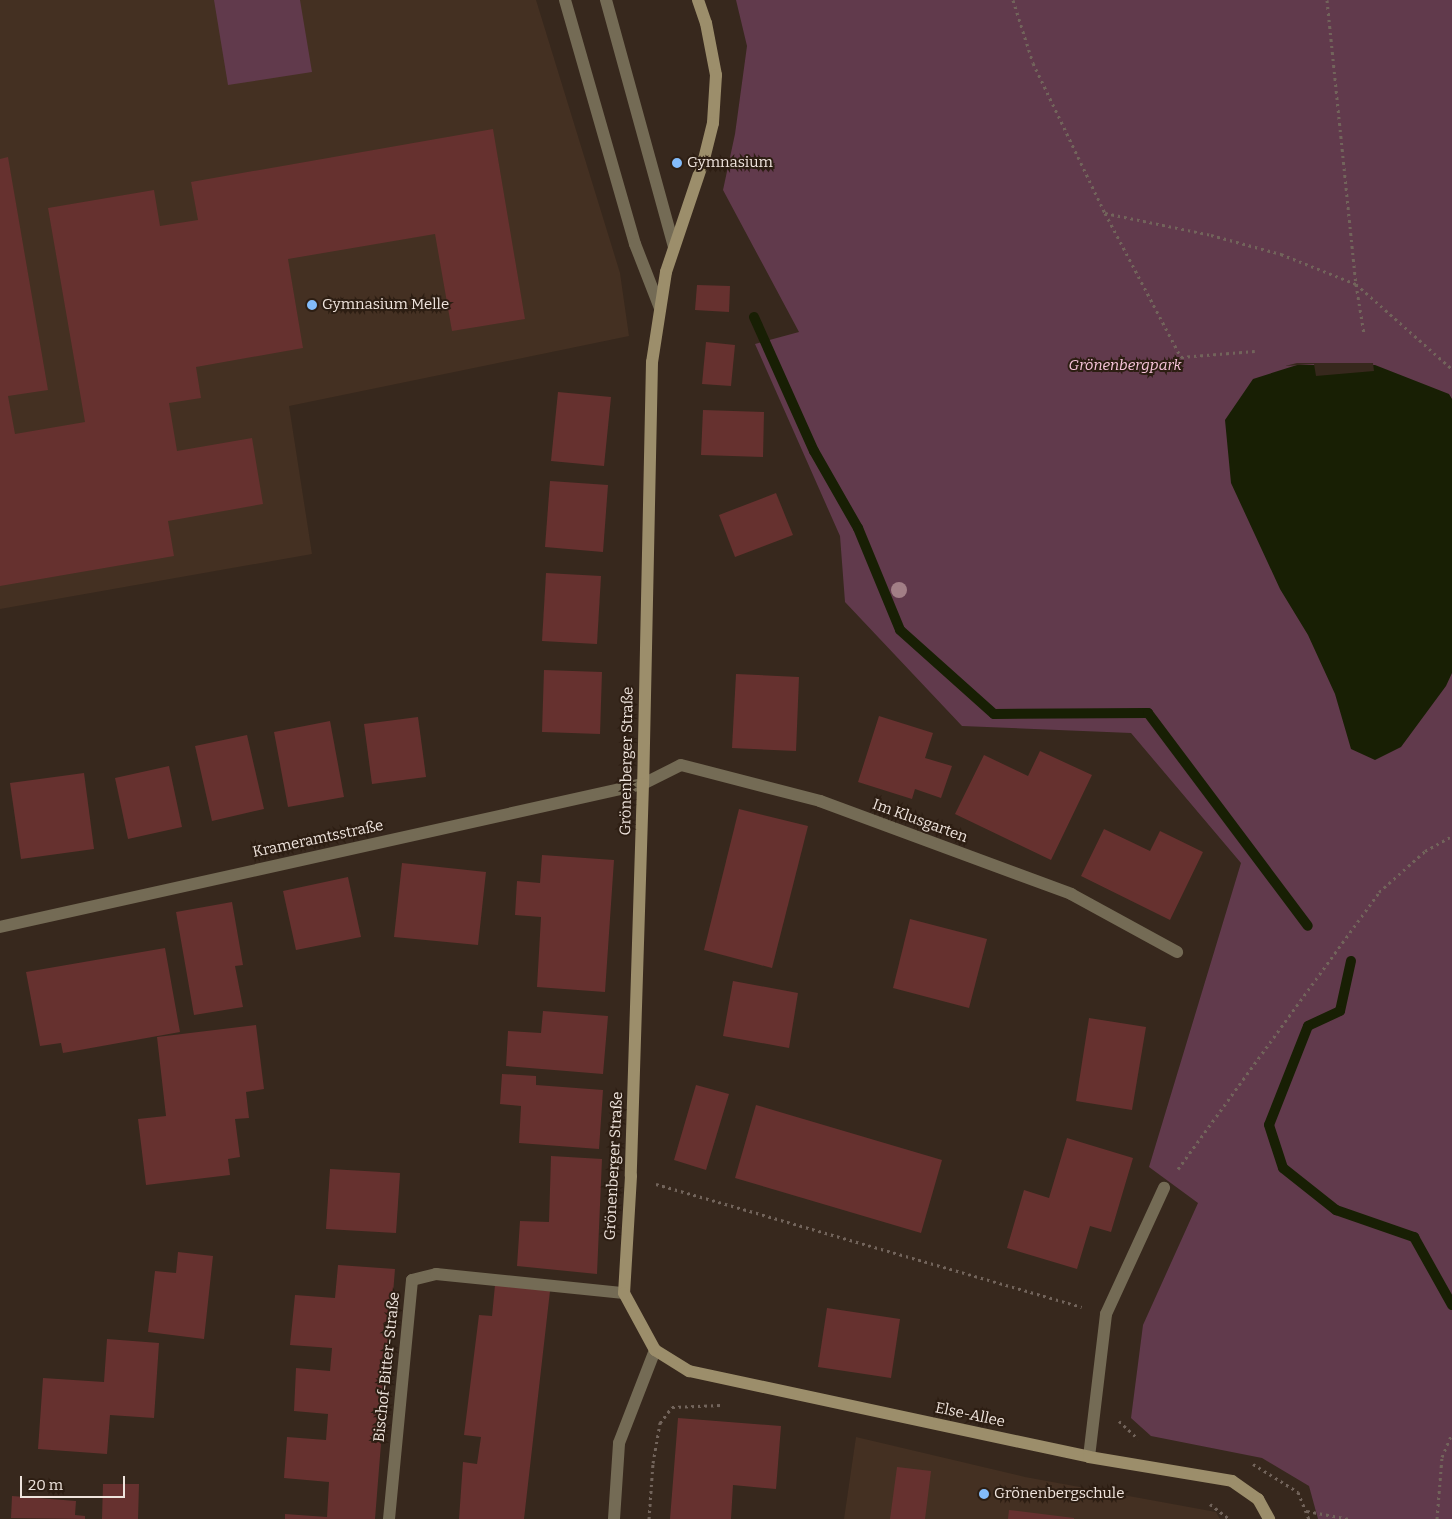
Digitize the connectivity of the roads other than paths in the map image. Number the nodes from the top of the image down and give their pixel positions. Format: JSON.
{"nodes":[{"id":1,"x":565,"y":0,"type":"edge"},
{"id":2,"x":606,"y":0,"type":"edge"},
{"id":3,"x":698,"y":0,"type":"edge"},
{"id":4,"x":674,"y":247,"type":"junction"},
{"id":5,"x":660,"y":308,"type":"junction"},
{"id":6,"x":643,"y":784,"type":"junction"},
{"id":7,"x":0,"y":927,"type":"edge"},
{"id":8,"x":1177,"y":952,"type":"dead end"},
{"id":9,"x":1164,"y":1188,"type":"road end"},
{"id":10,"x":624,"y":1292,"type":"junction"},
{"id":11,"x":655,"y":1350,"type":"junction"},
{"id":12,"x":1089,"y":1457,"type":"junction"},
{"id":13,"x":389,"y":1519,"type":"edge"},
{"id":14,"x":614,"y":1519,"type":"edge"},
{"id":15,"x":1269,"y":1519,"type":"edge"}],
"edges":[{"from":1,"to":5,"type":"street"},
{"from":2,"to":4,"type":"street"},
{"from":3,"to":4,"type":"street","name":"Grönenberger Straße"},
{"from":4,"to":5,"type":"street","name":"Grönenberger Straße"},
{"from":5,"to":6,"type":"street","name":"Grönenberger Straße"},
{"from":6,"to":7,"type":"street","name":"Krameramtsstraße"},
{"from":6,"to":8,"type":"street","name":"Im Klusgarten"},
{"from":6,"to":10,"type":"street","name":"Grönenberger Straße"},
{"from":9,"to":12,"type":"street"},
{"from":10,"to":11,"type":"street"},
{"from":10,"to":13,"type":"street","name":"Bischof-Bitter-Straße"},
{"from":11,"to":12,"type":"street","name":"Else-Allee"},
{"from":11,"to":14,"type":"street"},
{"from":12,"to":15,"type":"street","name":"Else-Allee"}]}
